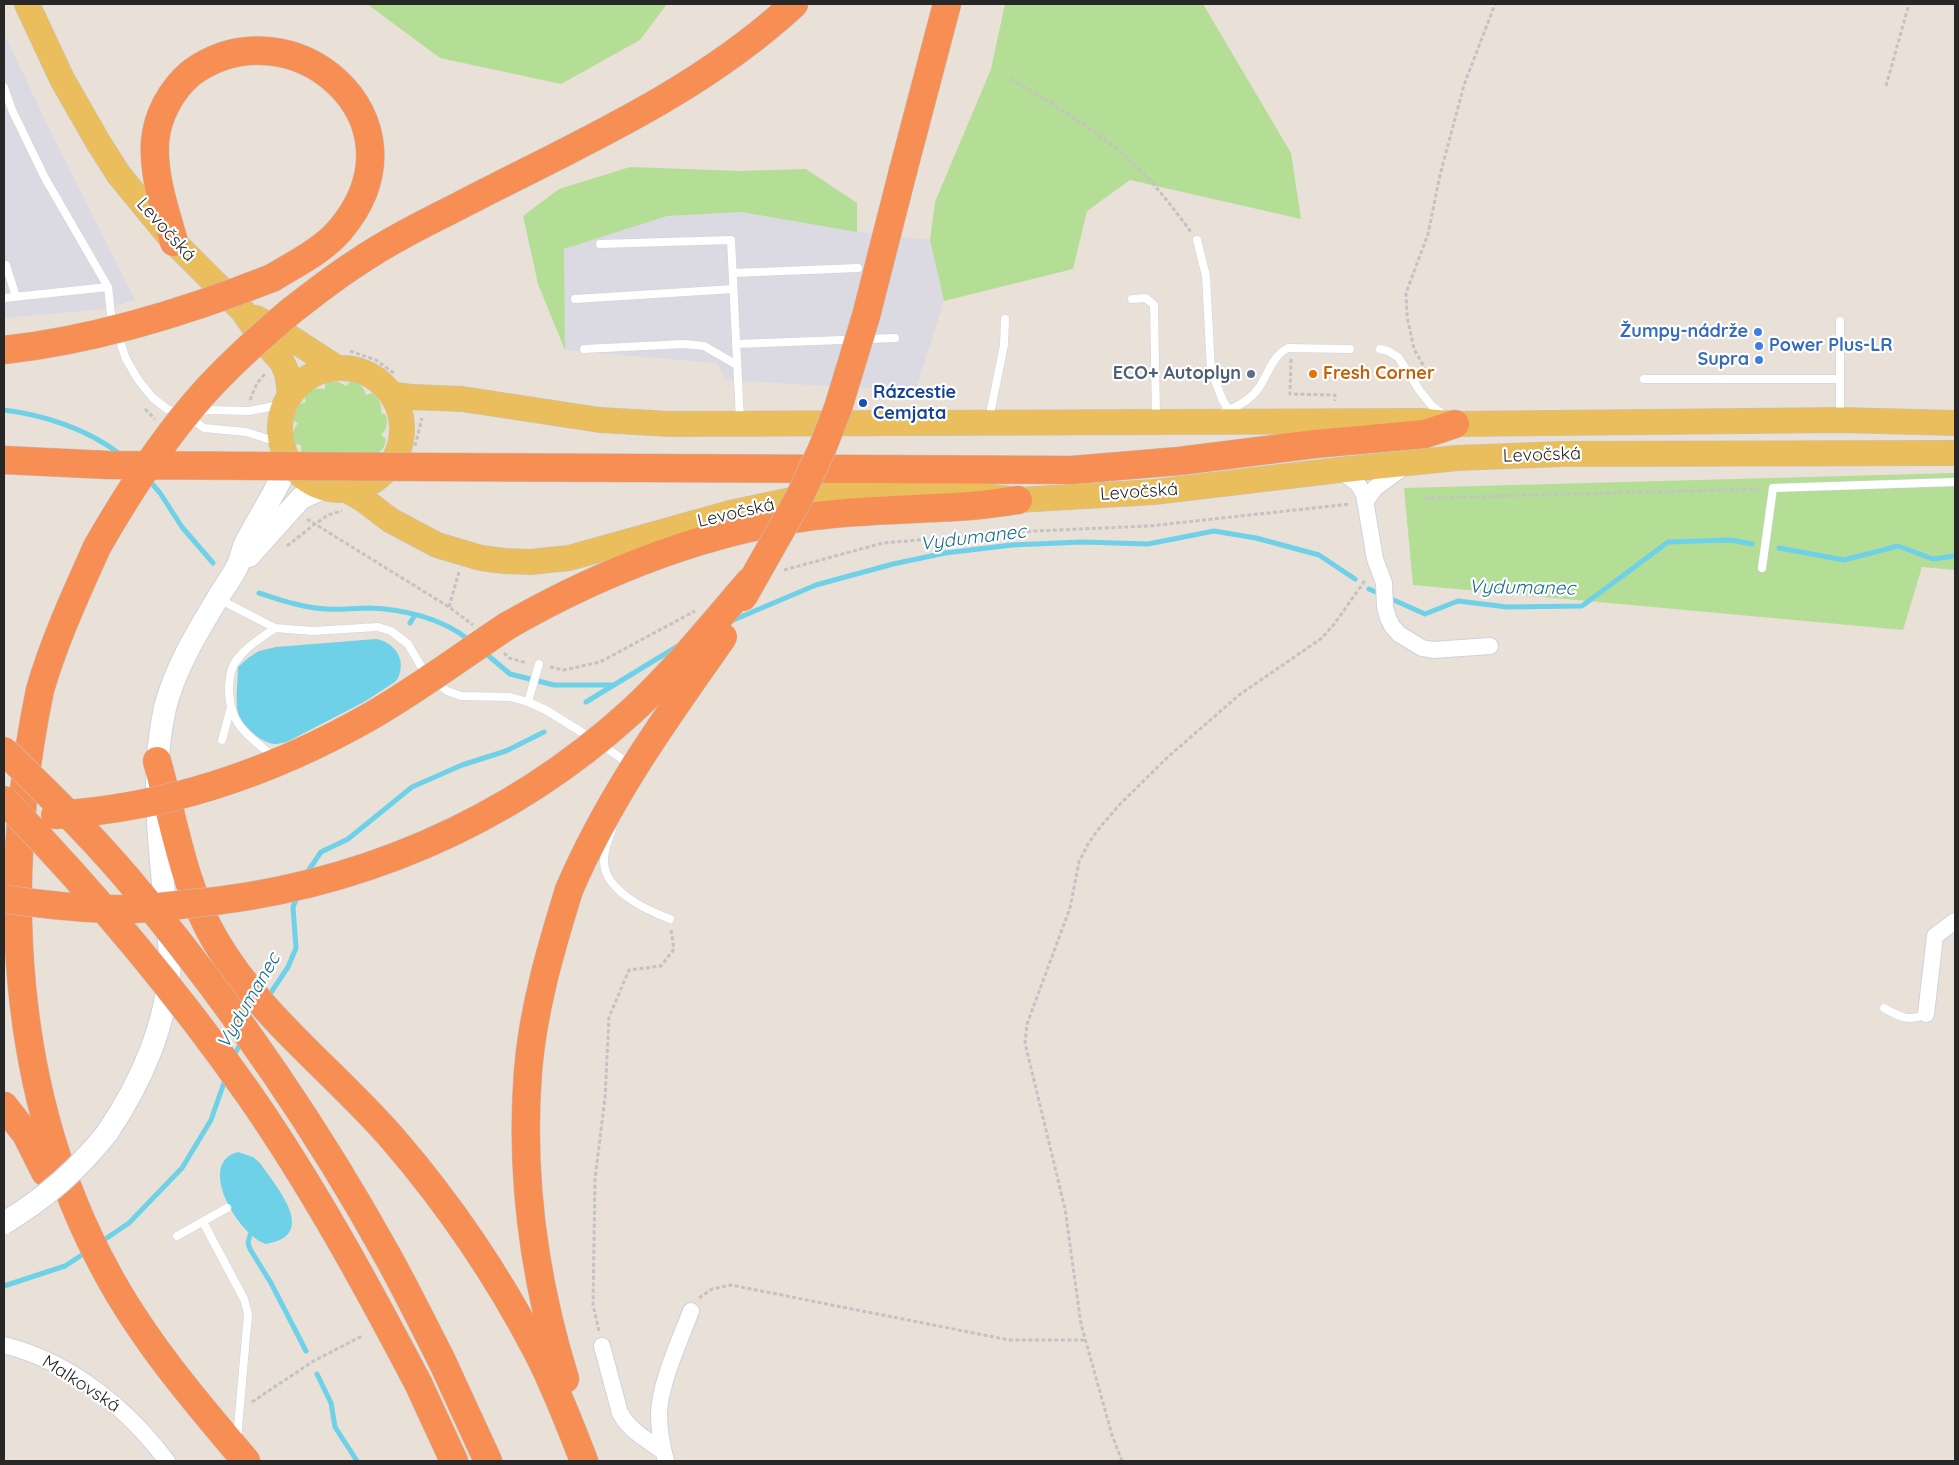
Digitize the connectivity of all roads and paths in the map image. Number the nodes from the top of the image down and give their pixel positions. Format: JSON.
{"nodes":[{"id":1,"x":27,"y":4,"type":"edge"},
{"id":2,"x":794,"y":4,"type":"edge"},
{"id":3,"x":947,"y":4,"type":"edge"},
{"id":4,"x":1495,"y":4,"type":"edge"},
{"id":5,"x":1909,"y":4,"type":"edge"},
{"id":6,"x":1011,"y":80,"type":"dead end"},
{"id":7,"x":4,"y":86,"type":"edge"},
{"id":8,"x":1886,"y":86,"type":"dead end"},
{"id":9,"x":12,"y":110,"type":"junction"},
{"id":10,"x":4,"y":113,"type":"edge"},
{"id":11,"x":398,"y":238,"type":"junction"},
{"id":12,"x":1197,"y":240,"type":"joint"},
{"id":13,"x":174,"y":242,"type":"junction"},
{"id":14,"x":600,"y":244,"type":"dead end"},
{"id":15,"x":6,"y":265,"type":"dead end"},
{"id":16,"x":858,"y":268,"type":"dead end"},
{"id":17,"x":733,"y":274,"type":"junction"},
{"id":18,"x":272,"y":278,"type":"junction"},
{"id":19,"x":108,"y":287,"type":"junction"},
{"id":20,"x":733,"y":289,"type":"junction"},
{"id":21,"x":16,"y":297,"type":"junction"},
{"id":22,"x":4,"y":298,"type":"edge"},
{"id":23,"x":575,"y":299,"type":"dead end"},
{"id":24,"x":1132,"y":299,"type":"dead end"},
{"id":25,"x":243,"y":311,"type":"junction"},
{"id":26,"x":1005,"y":319,"type":"dead end"},
{"id":27,"x":1840,"y":320,"type":"dead end"},
{"id":28,"x":895,"y":338,"type":"dead end"},
{"id":29,"x":736,"y":344,"type":"junction"},
{"id":30,"x":584,"y":349,"type":"dead end"},
{"id":31,"x":1350,"y":349,"type":"dead end"},
{"id":32,"x":4,"y":350,"type":"edge"},
{"id":33,"x":1380,"y":350,"type":"dead end"},
{"id":34,"x":1291,"y":354,"type":"dead end"},
{"id":35,"x":340,"y":359,"type":"junction"},
{"id":36,"x":282,"y":362,"type":"junction"},
{"id":37,"x":737,"y":365,"type":"junction"},
{"id":38,"x":1644,"y":379,"type":"dead end"},
{"id":39,"x":1840,"y":379,"type":"junction"},
{"id":40,"x":395,"y":385,"type":"junction"},
{"id":41,"x":1420,"y":391,"type":"junction"},
{"id":42,"x":424,"y":398,"type":"junction"},
{"id":43,"x":287,"y":399,"type":"junction"},
{"id":44,"x":1335,"y":403,"type":"dead end"},
{"id":45,"x":249,"y":410,"type":"junction"},
{"id":46,"x":1229,"y":410,"type":"junction"},
{"id":47,"x":854,"y":414,"type":"dead end"},
{"id":48,"x":947,"y":414,"type":"dead end"},
{"id":49,"x":187,"y":416,"type":"junction"},
{"id":50,"x":1156,"y":416,"type":"junction"},
{"id":51,"x":1840,"y":420,"type":"junction"},
{"id":52,"x":1955,"y":422,"type":"edge"},
{"id":53,"x":1064,"y":423,"type":"junction"},
{"id":54,"x":740,"y":424,"type":"junction"},
{"id":55,"x":827,"y":424,"type":"junction"},
{"id":56,"x":984,"y":424,"type":"junction"},
{"id":57,"x":1455,"y":424,"type":"junction"},
{"id":58,"x":285,"y":452,"type":"junction"},
{"id":59,"x":1955,"y":453,"type":"edge"},
{"id":60,"x":420,"y":458,"type":"junction"},
{"id":61,"x":4,"y":460,"type":"edge"},
{"id":62,"x":1410,"y":463,"type":"junction"},
{"id":63,"x":1338,"y":470,"type":"junction"},
{"id":64,"x":1955,"y":482,"type":"edge"},
{"id":65,"x":1773,"y":488,"type":"junction"},
{"id":66,"x":338,"y":496,"type":"junction"},
{"id":67,"x":1424,"y":498,"type":"dead end"},
{"id":68,"x":1018,"y":500,"type":"junction"},
{"id":69,"x":1365,"y":502,"type":"junction"},
{"id":70,"x":291,"y":508,"type":"junction"},
{"id":71,"x":390,"y":520,"type":"junction"},
{"id":72,"x":315,"y":524,"type":"junction"},
{"id":73,"x":423,"y":548,"type":"dead end"},
{"id":74,"x":1375,"y":559,"type":"junction"},
{"id":75,"x":548,"y":561,"type":"junction"},
{"id":76,"x":237,"y":566,"type":"junction"},
{"id":77,"x":1762,"y":568,"type":"dead end"},
{"id":78,"x":512,"y":571,"type":"dead end"},
{"id":79,"x":779,"y":571,"type":"dead end"},
{"id":80,"x":460,"y":572,"type":"dead end"},
{"id":81,"x":750,"y":581,"type":"junction"},
{"id":82,"x":217,"y":598,"type":"junction"},
{"id":83,"x":703,"y":606,"type":"dead end"},
{"id":84,"x":449,"y":607,"type":"junction"},
{"id":85,"x":475,"y":627,"type":"dead end"},
{"id":86,"x":275,"y":628,"type":"junction"},
{"id":87,"x":505,"y":639,"type":"junction"},
{"id":88,"x":1490,"y":646,"type":"dead end"},
{"id":89,"x":538,"y":668,"type":"junction"},
{"id":90,"x":528,"y":702,"type":"junction"},
{"id":91,"x":231,"y":707,"type":"junction"},
{"id":92,"x":222,"y":740,"type":"dead end"},
{"id":93,"x":4,"y":751,"type":"edge"},
{"id":94,"x":268,"y":752,"type":"dead end"},
{"id":95,"x":157,"y":761,"type":"junction"},
{"id":96,"x":11,"y":797,"type":"edge"},
{"id":97,"x":621,"y":807,"type":"dead end"},
{"id":98,"x":4,"y":815,"type":"edge"},
{"id":99,"x":615,"y":824,"type":"dead end"},
{"id":100,"x":4,"y":834,"type":"edge"},
{"id":101,"x":4,"y":900,"type":"edge"},
{"id":102,"x":670,"y":919,"type":"joint"},
{"id":103,"x":1955,"y":921,"type":"edge"},
{"id":104,"x":1884,"y":1008,"type":"dead end"},
{"id":105,"x":1926,"y":1014,"type":"joint"},
{"id":106,"x":4,"y":1106,"type":"edge"},
{"id":107,"x":227,"y":1208,"type":"dead end"},
{"id":108,"x":203,"y":1222,"type":"junction"},
{"id":109,"x":4,"y":1223,"type":"edge"},
{"id":110,"x":83,"y":1226,"type":"junction"},
{"id":111,"x":177,"y":1236,"type":"dead end"},
{"id":112,"x":691,"y":1311,"type":"joint"},
{"id":113,"x":362,"y":1336,"type":"dead end"},
{"id":114,"x":1086,"y":1340,"type":"junction"},
{"id":115,"x":4,"y":1345,"type":"edge"},
{"id":116,"x":602,"y":1346,"type":"joint"},
{"id":117,"x":241,"y":1409,"type":"junction"},
{"id":118,"x":241,"y":1455,"type":"edge"},
{"id":119,"x":665,"y":1456,"type":"edge"},
{"id":120,"x":167,"y":1461,"type":"edge"},
{"id":121,"x":454,"y":1461,"type":"edge"},
{"id":122,"x":488,"y":1461,"type":"edge"},
{"id":123,"x":584,"y":1461,"type":"edge"},
{"id":124,"x":1122,"y":1461,"type":"edge"}],
"edges":[{"from":1,"to":13,"type":"main road","name":"Levočská"},
{"from":2,"to":11,"type":"highway"},
{"from":3,"to":81,"type":"highway","bridge":true},
{"from":4,"to":41,"type":"path"},
{"from":5,"to":8,"type":"path"},
{"from":6,"to":12,"type":"path"},
{"from":7,"to":9,"type":"lane"},
{"from":9,"to":10,"type":"lane"},
{"from":9,"to":19,"type":"lane"},
{"from":11,"to":18,"type":"highway"},
{"from":11,"to":96,"type":"highway","bridge":true},
{"from":12,"to":46,"type":"lane"},
{"from":13,"to":18,"type":"highway"},
{"from":13,"to":25,"type":"main road","name":"Levočská"},
{"from":14,"to":17,"type":"lane"},
{"from":15,"to":21,"type":"lane"},
{"from":16,"to":17,"type":"lane"},
{"from":17,"to":20,"type":"lane"},
{"from":18,"to":32,"type":"highway","bridge":true},
{"from":19,"to":21,"type":"lane"},
{"from":19,"to":49,"type":"lane","name":"Levočská"},
{"from":20,"to":23,"type":"lane"},
{"from":20,"to":29,"type":"lane"},
{"from":21,"to":22,"type":"lane"},
{"from":24,"to":50,"type":"lane"},
{"from":25,"to":35,"type":"main road","name":"Levočská"},
{"from":25,"to":36,"type":"main road","name":"Levočská"},
{"from":26,"to":56,"type":"lane"},
{"from":27,"to":39,"type":"lane"},
{"from":28,"to":29,"type":"lane"},
{"from":29,"to":37,"type":"lane"},
{"from":30,"to":37,"type":"lane"},
{"from":31,"to":46,"type":"lane"},
{"from":33,"to":41,"type":"lane"},
{"from":34,"to":44,"type":"path"},
{"from":35,"to":40,"type":"main road","name":"Levočská"},
{"from":35,"to":40,"type":"path"},
{"from":35,"to":43,"type":"main road","name":"Levočská"},
{"from":36,"to":43,"type":"main road","name":"Levočská"},
{"from":36,"to":45,"type":"path"},
{"from":37,"to":54,"type":"lane"},
{"from":38,"to":39,"type":"lane"},
{"from":39,"to":51,"type":"lane"},
{"from":40,"to":42,"type":"main road","name":"Levočská"},
{"from":40,"to":66,"type":"main road","name":"Levočská"},
{"from":41,"to":57,"type":"lane"},
{"from":42,"to":54,"type":"main road","name":"Levočská"},
{"from":42,"to":60,"type":"path"},
{"from":43,"to":45,"type":"lane"},
{"from":43,"to":58,"type":"main road","name":"Levočská"},
{"from":45,"to":49,"type":"lane"},
{"from":46,"to":50,"type":"lane"},
{"from":47,"to":55,"type":"lane"},
{"from":48,"to":56,"type":"lane"},
{"from":49,"to":58,"type":"lane","name":"Levočská"},
{"from":50,"to":53,"type":"lane"},
{"from":51,"to":52,"type":"main road","name":"Levočská"},
{"from":51,"to":57,"type":"main road","name":"Levočská"},
{"from":53,"to":56,"type":"main road","name":"Levočská"},
{"from":53,"to":57,"type":"main road","name":"Levočská"},
{"from":54,"to":55,"type":"main road","name":"Levočská"},
{"from":55,"to":56,"type":"main road","name":"Levočská"},
{"from":57,"to":60,"type":"highway"},
{"from":58,"to":66,"type":"main road","name":"Levočská"},
{"from":58,"to":76,"type":"main road"},
{"from":59,"to":62,"type":"main road","name":"Levočská"},
{"from":60,"to":61,"type":"highway","bridge":true},
{"from":62,"to":63,"type":"main road","name":"Levočská"},
{"from":62,"to":69,"type":"street"},
{"from":63,"to":68,"type":"main road","name":"Levočská"},
{"from":63,"to":69,"type":"street"},
{"from":64,"to":65,"type":"lane"},
{"from":65,"to":67,"type":"path"},
{"from":65,"to":77,"type":"lane"},
{"from":66,"to":70,"type":"main road"},
{"from":66,"to":71,"type":"main road","name":"Levočská"},
{"from":66,"to":72,"type":"path"},
{"from":68,"to":75,"type":"main road","name":"Levočská"},
{"from":68,"to":87,"type":"highway"},
{"from":69,"to":74,"type":"street"},
{"from":69,"to":79,"type":"path"},
{"from":70,"to":72,"type":"path"},
{"from":70,"to":76,"type":"main road"},
{"from":71,"to":73,"type":"lane"},
{"from":71,"to":75,"type":"main road","name":"Levočská"},
{"from":72,"to":84,"type":"path"},
{"from":74,"to":88,"type":"street"},
{"from":74,"to":114,"type":"path"},
{"from":75,"to":78,"type":"lane"},
{"from":76,"to":82,"type":"main road"},
{"from":80,"to":84,"type":"path"},
{"from":81,"to":101,"type":"highway","bridge":true},
{"from":81,"to":123,"type":"highway","bridge":true},
{"from":82,"to":86,"type":"lane"},
{"from":82,"to":95,"type":"main road"},
{"from":83,"to":89,"type":"path"},
{"from":84,"to":85,"type":"path"},
{"from":86,"to":90,"type":"lane"},
{"from":86,"to":91,"type":"lane"},
{"from":87,"to":89,"type":"path"},
{"from":87,"to":98,"type":"highway","bridge":true},
{"from":89,"to":90,"type":"lane"},
{"from":90,"to":97,"type":"lane"},
{"from":91,"to":92,"type":"lane"},
{"from":91,"to":94,"type":"lane"},
{"from":93,"to":122,"type":"highway","bridge":true},
{"from":95,"to":109,"type":"main road","bridge":true},
{"from":95,"to":123,"type":"highway"},
{"from":96,"to":100,"type":"highway"},
{"from":96,"to":110,"type":"highway"},
{"from":96,"to":121,"type":"highway","bridge":true},
{"from":99,"to":102,"type":"lane"},
{"from":102,"to":116,"type":"path"},
{"from":103,"to":105,"type":"street"},
{"from":104,"to":105,"type":"lane"},
{"from":106,"to":110,"type":"highway"},
{"from":107,"to":108,"type":"lane"},
{"from":108,"to":111,"type":"lane"},
{"from":108,"to":117,"type":"lane"},
{"from":110,"to":118,"type":"highway"},
{"from":112,"to":114,"type":"path"},
{"from":112,"to":119,"type":"street"},
{"from":113,"to":117,"type":"path"},
{"from":114,"to":124,"type":"path"},
{"from":115,"to":120,"type":"street","name":"Malkovská"},
{"from":116,"to":119,"type":"street"},
{"from":117,"to":118,"type":"lane"}]}
